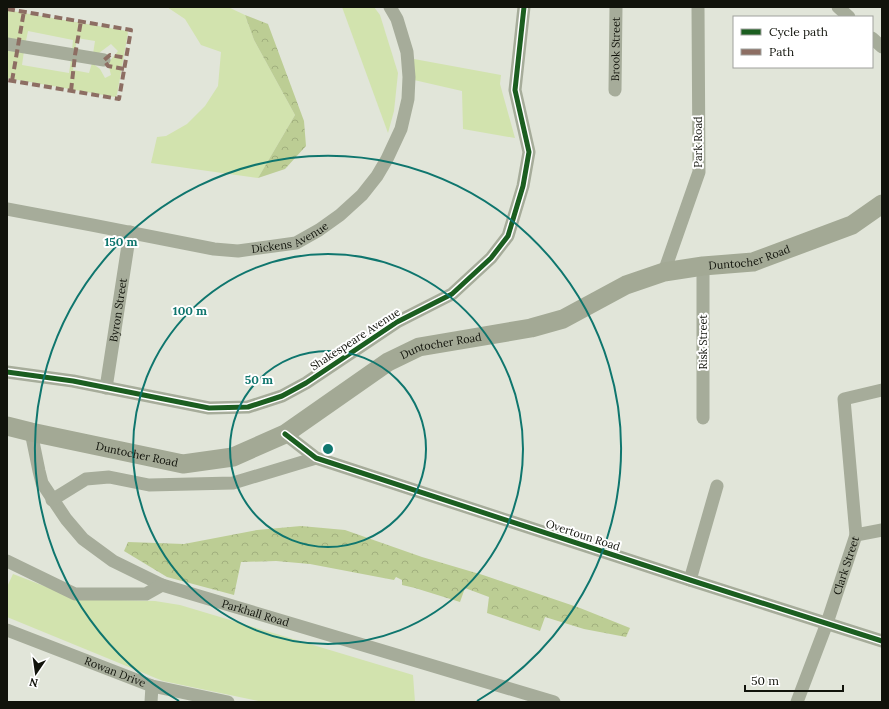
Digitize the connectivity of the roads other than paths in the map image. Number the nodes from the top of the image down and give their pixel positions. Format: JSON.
{"nodes":[{"id":1,"x":390,"y":7,"type":"edge"},
{"id":2,"x":524,"y":7,"type":"edge"},
{"id":3,"x":616,"y":7,"type":"edge"},
{"id":4,"x":698,"y":7,"type":"edge"},
{"id":5,"x":838,"y":7,"type":"edge"},
{"id":6,"x":848,"y":16,"type":"edge"},
{"id":7,"x":873,"y":39,"type":"edge"},
{"id":8,"x":7,"y":44,"type":"edge"},
{"id":9,"x":882,"y":47,"type":"edge"},
{"id":10,"x":104,"y":60,"type":"dead end"},
{"id":11,"x":615,"y":90,"type":"dead end"},
{"id":12,"x":882,"y":204,"type":"edge"},
{"id":13,"x":7,"y":209,"type":"edge"},
{"id":14,"x":130,"y":232,"type":"junction"},
{"id":15,"x":703,"y":266,"type":"junction"},
{"id":16,"x":664,"y":272,"type":"junction"},
{"id":17,"x":7,"y":372,"type":"edge"},
{"id":18,"x":106,"y":388,"type":"junction"},
{"id":19,"x":882,"y":390,"type":"edge"},
{"id":20,"x":703,"y":418,"type":"dead end"},
{"id":21,"x":7,"y":426,"type":"edge"},
{"id":22,"x":31,"y":432,"type":"junction"},
{"id":23,"x":285,"y":434,"type":"junction"},
{"id":24,"x":316,"y":458,"type":"junction"},
{"id":25,"x":717,"y":486,"type":"dead end"},
{"id":26,"x":52,"y":500,"type":"junction"},
{"id":27,"x":882,"y":530,"type":"edge"},
{"id":28,"x":856,"y":535,"type":"junction"},
{"id":29,"x":7,"y":560,"type":"edge"},
{"id":30,"x":690,"y":580,"type":"junction"},
{"id":31,"x":162,"y":585,"type":"junction"},
{"id":32,"x":827,"y":623,"type":"junction"},
{"id":33,"x":7,"y":630,"type":"edge"},
{"id":34,"x":882,"y":641,"type":"edge"},
{"id":35,"x":152,"y":686,"type":"junction"},
{"id":36,"x":151,"y":702,"type":"edge"},
{"id":37,"x":228,"y":702,"type":"edge"},
{"id":38,"x":554,"y":702,"type":"edge"},
{"id":39,"x":797,"y":702,"type":"edge"}],
"edges":[{"from":1,"to":14,"type":"street","name":"Dickens Avenue"},
{"from":2,"to":18,"type":"street","name":"Shakespeare Avenue"},
{"from":3,"to":11,"type":"street","name":"Brook Street"},
{"from":4,"to":16,"type":"street","name":"Park Road"},
{"from":5,"to":6,"type":"street"},
{"from":7,"to":9,"type":"street"},
{"from":8,"to":10,"type":"street"},
{"from":12,"to":15,"type":"main road","name":"Duntocher Road"},
{"from":13,"to":14,"type":"street","name":"Dickens Avenue"},
{"from":14,"to":18,"type":"street","name":"Byron Street"},
{"from":15,"to":16,"type":"main road","name":"Duntocher Road"},
{"from":15,"to":20,"type":"street","name":"Risk Street"},
{"from":16,"to":23,"type":"main road","name":"Duntocher Road"},
{"from":17,"to":18,"type":"street","name":"Shakespeare Avenue"},
{"from":19,"to":28,"type":"street","name":"Clark Street"},
{"from":21,"to":22,"type":"main road","name":"Duntocher Road"},
{"from":22,"to":23,"type":"main road","name":"Duntocher Road"},
{"from":22,"to":26,"type":"street","name":"Parkhall Road"},
{"from":23,"to":24,"type":"street","name":"Overtoun Road"},
{"from":24,"to":26,"type":"street"},
{"from":24,"to":30,"type":"street","name":"Overtoun Road"},
{"from":25,"to":30,"type":"street"},
{"from":26,"to":31,"type":"street","name":"Parkhall Road"},
{"from":27,"to":28,"type":"street"},
{"from":28,"to":32,"type":"street","name":"Clark Street"},
{"from":29,"to":31,"type":"street"},
{"from":30,"to":32,"type":"street","name":"Overtoun Road"},
{"from":31,"to":38,"type":"street","name":"Parkhall Road"},
{"from":32,"to":34,"type":"street","name":"Overtoun Road"},
{"from":32,"to":39,"type":"street","name":"Clark Street"},
{"from":33,"to":35,"type":"street","name":"Rowan Drive"},
{"from":35,"to":36,"type":"street"},
{"from":35,"to":37,"type":"street","name":"Rowan Drive"}]}
